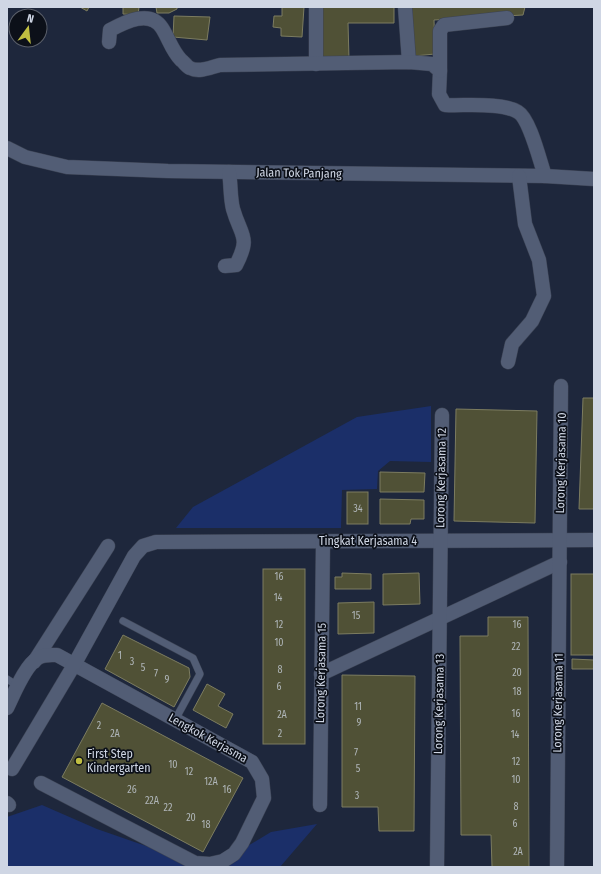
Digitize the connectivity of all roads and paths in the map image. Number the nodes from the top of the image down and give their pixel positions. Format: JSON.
{"nodes":[{"id":1,"x":316,"y":7,"type":"edge"},
{"id":2,"x":405,"y":7,"type":"edge"},
{"id":3,"x":507,"y":18,"type":"dead end"},
{"id":4,"x":109,"y":42,"type":"dead end"},
{"id":5,"x":409,"y":62,"type":"junction"},
{"id":6,"x":316,"y":64,"type":"junction"},
{"id":7,"x":440,"y":71,"type":"junction"},
{"id":8,"x":7,"y":148,"type":"edge"},
{"id":9,"x":229,"y":172,"type":"junction"},
{"id":10,"x":519,"y":176,"type":"junction"},
{"id":11,"x":545,"y":176,"type":"junction"},
{"id":12,"x":594,"y":179,"type":"edge"},
{"id":13,"x":225,"y":266,"type":"dead end"},
{"id":14,"x":508,"y":362,"type":"dead end"},
{"id":15,"x":561,"y":386,"type":"dead end"},
{"id":16,"x":442,"y":415,"type":"dead end"},
{"id":17,"x":441,"y":540,"type":"junction"},
{"id":18,"x":560,"y":540,"type":"junction"},
{"id":19,"x":594,"y":540,"type":"edge"},
{"id":20,"x":322,"y":541,"type":"junction"},
{"id":21,"x":108,"y":546,"type":"dead end"},
{"id":22,"x":560,"y":562,"type":"junction"},
{"id":23,"x":440,"y":619,"type":"junction"},
{"id":24,"x":123,"y":621,"type":"dead end"},
{"id":25,"x":34,"y":662,"type":"junction"},
{"id":26,"x":74,"y":665,"type":"junction"},
{"id":27,"x":321,"y":674,"type":"junction"},
{"id":28,"x":13,"y":682,"type":"edge"},
{"id":29,"x":7,"y":708,"type":"edge"},
{"id":30,"x":176,"y":720,"type":"junction"},
{"id":31,"x":12,"y":769,"type":"dead end"},
{"id":32,"x":41,"y":782,"type":"dead end"},
{"id":33,"x":320,"y":805,"type":"dead end"},
{"id":34,"x":437,"y":867,"type":"edge"},
{"id":35,"x":557,"y":867,"type":"edge"}],
"edges":[{"from":1,"to":6,"type":"street"},
{"from":2,"to":5,"type":"street"},
{"from":3,"to":7,"type":"street"},
{"from":4,"to":6,"type":"street"},
{"from":5,"to":6,"type":"street"},
{"from":5,"to":7,"type":"street"},
{"from":7,"to":11,"type":"street"},
{"from":8,"to":9,"type":"street","name":"Jalan Tok Panjang"},
{"from":9,"to":10,"type":"street","name":"Jalan Tok Panjang"},
{"from":9,"to":13,"type":"street"},
{"from":10,"to":11,"type":"street","name":"Jalan Tok Panjang"},
{"from":10,"to":14,"type":"street"},
{"from":11,"to":12,"type":"street","name":"Jalan Tok Panjang"},
{"from":15,"to":18,"type":"street","name":"Lorong Kerjasama 10"},
{"from":16,"to":17,"type":"street","name":"Lorong Kerjasama 12"},
{"from":17,"to":18,"type":"street","name":"Tingkat Kerjasama 4"},
{"from":17,"to":20,"type":"street","name":"Tingkat Kerjasama 4"},
{"from":17,"to":23,"type":"street","name":"Lorong Kerjasama 13"},
{"from":18,"to":19,"type":"street","name":"Tingkat Kerjasama 4"},
{"from":18,"to":22,"type":"street","name":"Lorong Kerjasama 11"},
{"from":20,"to":26,"type":"street","name":"Tingkat Kerjasama 4"},
{"from":20,"to":27,"type":"street","name":"Lorong Kerjasama 15"},
{"from":21,"to":25,"type":"street"},
{"from":22,"to":23,"type":"street"},
{"from":22,"to":35,"type":"street","name":"Lorong Kerjasama 11"},
{"from":23,"to":27,"type":"street"},
{"from":23,"to":34,"type":"street","name":"Lorong Kerjasama 13"},
{"from":24,"to":30,"type":"lane"},
{"from":25,"to":26,"type":"street","name":"Lengkok Kerjasma"},
{"from":25,"to":28,"type":"street"},
{"from":26,"to":30,"type":"street","name":"Lengkok Kerjasma"},
{"from":26,"to":31,"type":"street"},
{"from":27,"to":33,"type":"street","name":"Lorong Kerjasama 15"},
{"from":28,"to":29,"type":"street"},
{"from":30,"to":32,"type":"street","name":"Lengkok Kerjasma"}]}
